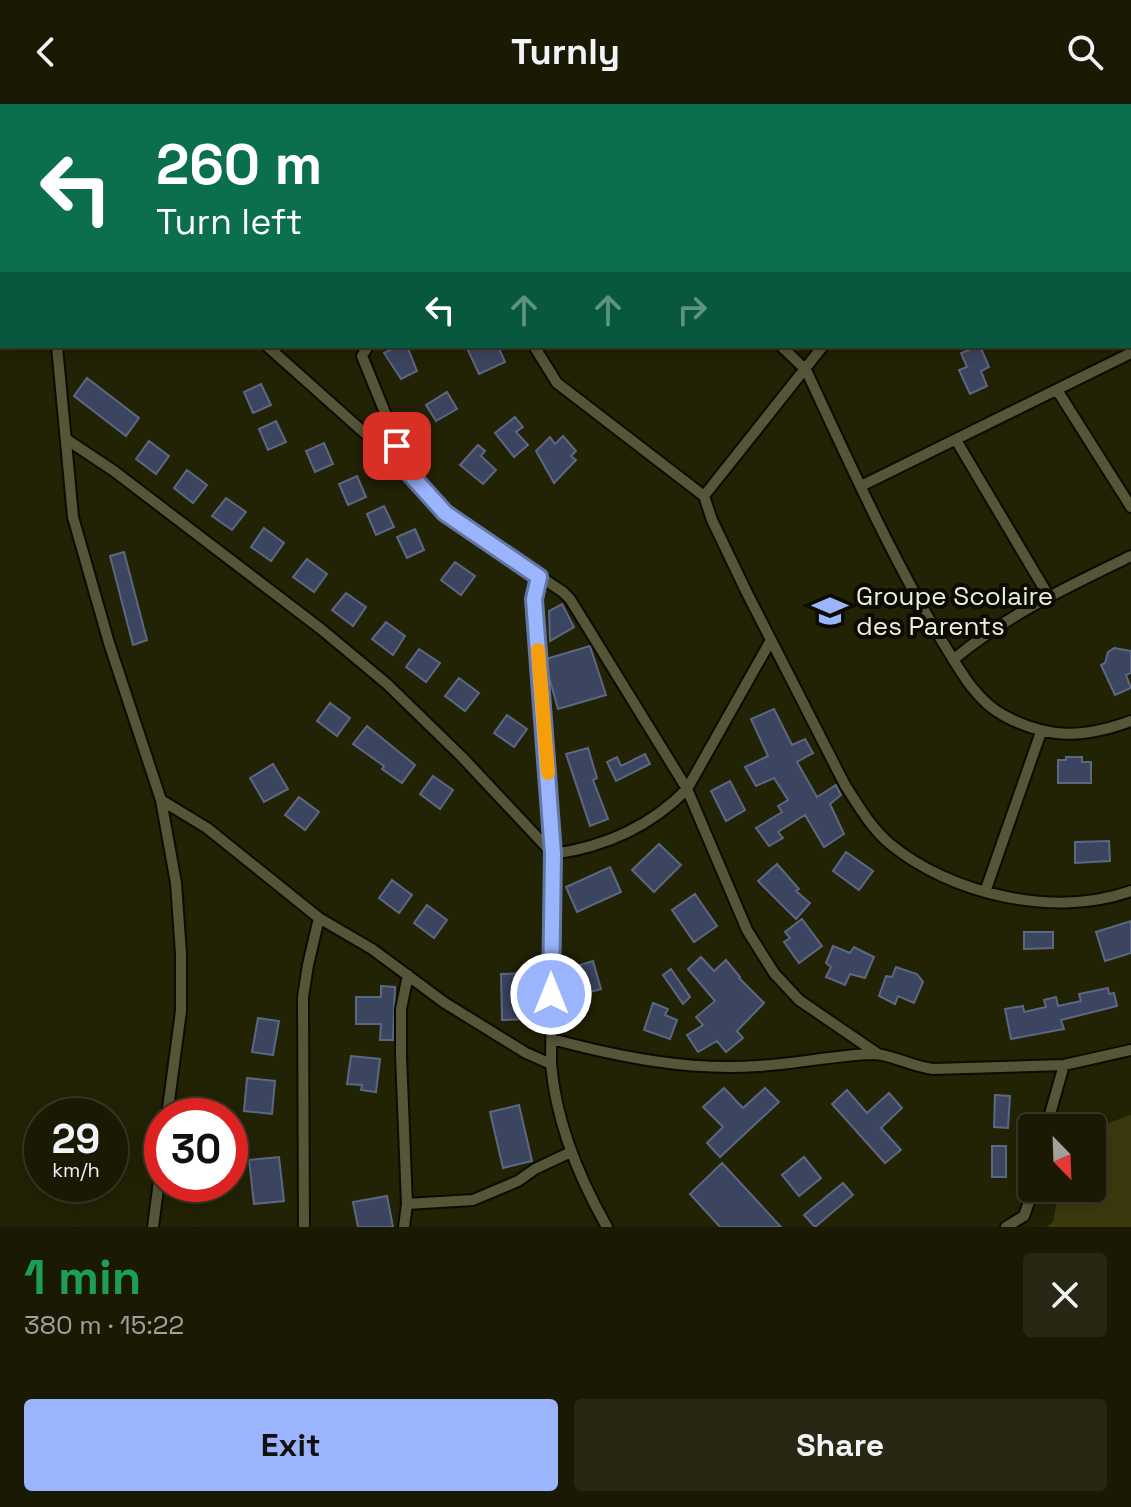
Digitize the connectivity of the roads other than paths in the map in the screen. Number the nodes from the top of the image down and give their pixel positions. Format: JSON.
{"nodes":[{"id":1,"x":57,"y":348,"type":"edge"},
{"id":2,"x":269,"y":348,"type":"edge"},
{"id":3,"x":537,"y":348,"type":"edge"},
{"id":4,"x":783,"y":348,"type":"edge"},
{"id":5,"x":822,"y":348,"type":"edge"},
{"id":6,"x":363,"y":349,"type":"edge"},
{"id":7,"x":1131,"y":353,"type":"edge"},
{"id":8,"x":806,"y":370,"type":"junction"},
{"id":9,"x":1057,"y":390,"type":"junction"},
{"id":10,"x":66,"y":439,"type":"junction"},
{"id":11,"x":956,"y":440,"type":"junction"},
{"id":12,"x":410,"y":474,"type":"junction"},
{"id":13,"x":861,"y":486,"type":"junction"},
{"id":14,"x":704,"y":496,"type":"junction"},
{"id":15,"x":1131,"y":507,"type":"edge"},
{"id":16,"x":1131,"y":556,"type":"edge"},
{"id":17,"x":539,"y":577,"type":"junction"},
{"id":18,"x":1048,"y":595,"type":"junction"},
{"id":19,"x":771,"y":640,"type":"junction"},
{"id":20,"x":954,"y":659,"type":"junction"},
{"id":21,"x":1131,"y":721,"type":"edge"},
{"id":22,"x":1041,"y":732,"type":"junction"},
{"id":23,"x":687,"y":789,"type":"junction"},
{"id":24,"x":161,"y":800,"type":"junction"},
{"id":25,"x":553,"y":854,"type":"junction"},
{"id":26,"x":1131,"y":891,"type":"edge"},
{"id":27,"x":985,"y":892,"type":"junction"},
{"id":28,"x":319,"y":918,"type":"junction"},
{"id":29,"x":408,"y":975,"type":"junction"},
{"id":30,"x":552,"y":1039,"type":"junction"},
{"id":31,"x":1131,"y":1050,"type":"edge"},
{"id":32,"x":878,"y":1054,"type":"junction"},
{"id":33,"x":551,"y":1064,"type":"junction"},
{"id":34,"x":1064,"y":1065,"type":"junction"},
{"id":35,"x":169,"y":1098,"type":"edge"},
{"id":36,"x":1050,"y":1114,"type":"edge"},
{"id":37,"x":571,"y":1152,"type":"junction"},
{"id":38,"x":156,"y":1202,"type":"edge"},
{"id":39,"x":1029,"y":1202,"type":"edge"},
{"id":40,"x":407,"y":1204,"type":"junction"},
{"id":41,"x":153,"y":1227,"type":"edge"},
{"id":42,"x":304,"y":1227,"type":"edge"},
{"id":43,"x":404,"y":1227,"type":"edge"},
{"id":44,"x":607,"y":1227,"type":"edge"},
{"id":45,"x":1006,"y":1227,"type":"edge"}],
"edges":[{"from":1,"to":10,"type":"street"},
{"from":2,"to":12,"type":"street"},
{"from":3,"to":14,"type":"street"},
{"from":4,"to":8,"type":"street"},
{"from":5,"to":8,"type":"street"},
{"from":6,"to":12,"type":"street"},
{"from":7,"to":9,"type":"street"},
{"from":8,"to":13,"type":"street"},
{"from":8,"to":14,"type":"street"},
{"from":9,"to":11,"type":"street"},
{"from":9,"to":15,"type":"street"},
{"from":10,"to":24,"type":"street"},
{"from":10,"to":25,"type":"street"},
{"from":11,"to":13,"type":"street"},
{"from":11,"to":18,"type":"street"},
{"from":12,"to":17,"type":"street"},
{"from":13,"to":20,"type":"street"},
{"from":14,"to":19,"type":"street"},
{"from":16,"to":18,"type":"street"},
{"from":17,"to":23,"type":"street"},
{"from":17,"to":25,"type":"street"},
{"from":18,"to":20,"type":"street"},
{"from":19,"to":23,"type":"street"},
{"from":19,"to":27,"type":"street"},
{"from":20,"to":22,"type":"street"},
{"from":21,"to":22,"type":"street"},
{"from":22,"to":27,"type":"street"},
{"from":23,"to":25,"type":"street"},
{"from":23,"to":32,"type":"street"},
{"from":24,"to":28,"type":"street"},
{"from":24,"to":35,"type":"street"},
{"from":25,"to":30,"type":"street"},
{"from":26,"to":27,"type":"street"},
{"from":28,"to":29,"type":"street"},
{"from":28,"to":42,"type":"street"},
{"from":29,"to":33,"type":"street"},
{"from":29,"to":40,"type":"street"},
{"from":30,"to":32,"type":"street"},
{"from":30,"to":33,"type":"street"},
{"from":31,"to":34,"type":"street"},
{"from":32,"to":34,"type":"street"},
{"from":33,"to":37,"type":"street"},
{"from":34,"to":36,"type":"street"},
{"from":37,"to":40,"type":"street"},
{"from":37,"to":44,"type":"street"},
{"from":38,"to":41,"type":"street"},
{"from":39,"to":45,"type":"street"},
{"from":40,"to":43,"type":"street"}]}
